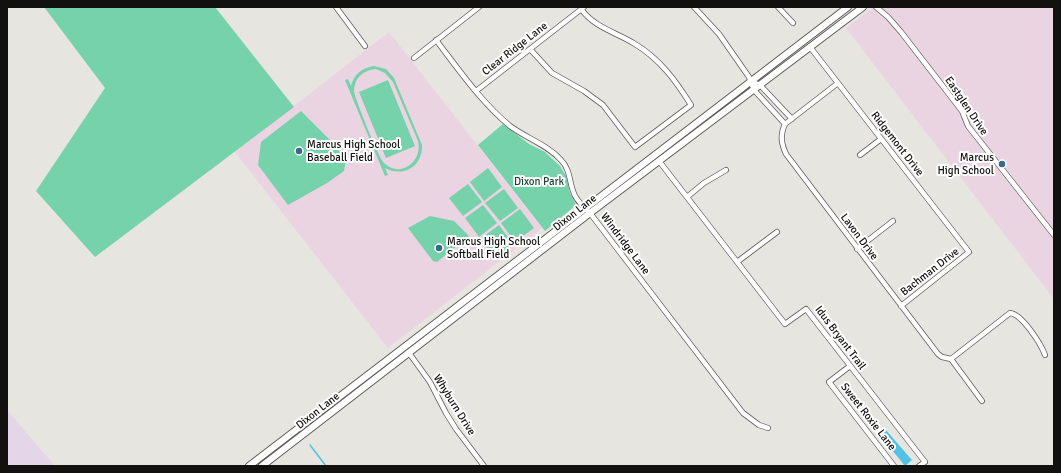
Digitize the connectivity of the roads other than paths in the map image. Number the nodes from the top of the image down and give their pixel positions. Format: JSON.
{"nodes":[{"id":1,"x":336,"y":7,"type":"edge"},
{"id":2,"x":479,"y":7,"type":"edge"},
{"id":3,"x":694,"y":7,"type":"edge"},
{"id":4,"x":778,"y":7,"type":"edge"},
{"id":5,"x":848,"y":7,"type":"edge"},
{"id":6,"x":863,"y":7,"type":"edge"},
{"id":7,"x":876,"y":7,"type":"edge"},
{"id":8,"x":583,"y":8,"type":"edge"},
{"id":9,"x":793,"y":22,"type":"dead end"},
{"id":10,"x":436,"y":40,"type":"junction"},
{"id":11,"x":365,"y":46,"type":"dead end"},
{"id":12,"x":810,"y":47,"type":"junction"},
{"id":13,"x":530,"y":49,"type":"junction"},
{"id":14,"x":414,"y":58,"type":"dead end"},
{"id":15,"x":751,"y":81,"type":"junction"},
{"id":16,"x":838,"y":83,"type":"junction"},
{"id":17,"x":760,"y":85,"type":"junction"},
{"id":18,"x":754,"y":90,"type":"junction"},
{"id":19,"x":476,"y":91,"type":"junction"},
{"id":20,"x":792,"y":119,"type":"junction"},
{"id":21,"x":785,"y":124,"type":"junction"},
{"id":22,"x":881,"y":139,"type":"junction"},
{"id":23,"x":860,"y":155,"type":"dead end"},
{"id":24,"x":659,"y":161,"type":"junction"},
{"id":25,"x":726,"y":170,"type":"dead end"},
{"id":26,"x":687,"y":197,"type":"junction"},
{"id":27,"x":584,"y":208,"type":"junction"},
{"id":28,"x":590,"y":213,"type":"junction"},
{"id":29,"x":893,"y":221,"type":"dead end"},
{"id":30,"x":777,"y":232,"type":"dead end"},
{"id":31,"x":1054,"y":235,"type":"edge"},
{"id":32,"x":857,"y":249,"type":"junction"},
{"id":33,"x":969,"y":252,"type":"joint"},
{"id":34,"x":737,"y":262,"type":"junction"},
{"id":35,"x":901,"y":306,"type":"junction"},
{"id":36,"x":409,"y":353,"type":"junction"},
{"id":37,"x":1044,"y":354,"type":"dead end"},
{"id":38,"x":951,"y":359,"type":"junction"},
{"id":39,"x":850,"y":366,"type":"junction"},
{"id":40,"x":339,"y":398,"type":"junction"},
{"id":41,"x":982,"y":401,"type":"dead end"},
{"id":42,"x":343,"y":404,"type":"junction"},
{"id":43,"x":768,"y":428,"type":"dead end"},
{"id":44,"x":249,"y":466,"type":"edge"},
{"id":45,"x":262,"y":466,"type":"edge"},
{"id":46,"x":484,"y":466,"type":"edge"},
{"id":47,"x":894,"y":466,"type":"edge"},
{"id":48,"x":919,"y":466,"type":"edge"}],
"edges":[{"from":1,"to":11,"type":"street"},
{"from":2,"to":10,"type":"street"},
{"from":3,"to":15,"type":"street"},
{"from":4,"to":9,"type":"street"},
{"from":5,"to":15,"type":"main road","name":"Dixon Lane"},
{"from":6,"to":12,"type":"main road","name":"Dixon Lane"},
{"from":7,"to":31,"type":"street","name":"Eastglen Drive"},
{"from":8,"to":13,"type":"street","name":"Clear Ridge Lane"},
{"from":8,"to":13,"type":"street"},
{"from":10,"to":14,"type":"street"},
{"from":10,"to":19,"type":"street","name":"Windridge Lane"},
{"from":12,"to":16,"type":"street","name":"Ridgemont Drive"},
{"from":12,"to":17,"type":"main road","name":"Dixon Lane"},
{"from":13,"to":19,"type":"street","name":"Clear Ridge Lane"},
{"from":15,"to":17,"type":"street"},
{"from":15,"to":18,"type":"street"},
{"from":15,"to":27,"type":"main road","name":"Dixon Lane"},
{"from":16,"to":20,"type":"street"},
{"from":16,"to":22,"type":"street","name":"Ridgemont Drive"},
{"from":17,"to":18,"type":"main road","name":"Dixon Lane"},
{"from":17,"to":20,"type":"street"},
{"from":18,"to":21,"type":"street"},
{"from":18,"to":24,"type":"main road","name":"Dixon Lane"},
{"from":19,"to":27,"type":"street","name":"Windridge Lane"},
{"from":20,"to":21,"type":"street"},
{"from":21,"to":32,"type":"street","name":"Lavon Drive"},
{"from":22,"to":23,"type":"street"},
{"from":22,"to":33,"type":"street","name":"Ridgemont Drive"},
{"from":24,"to":26,"type":"street","name":"Idus Bryant Trail"},
{"from":24,"to":28,"type":"main road","name":"Dixon Lane"},
{"from":25,"to":26,"type":"street"},
{"from":26,"to":34,"type":"street","name":"Idus Bryant Trail"},
{"from":27,"to":28,"type":"street","name":"Windridge Lane"},
{"from":27,"to":40,"type":"main road","name":"Dixon Lane"},
{"from":28,"to":36,"type":"main road","name":"Dixon Lane"},
{"from":28,"to":43,"type":"street","name":"Windridge Lane"},
{"from":29,"to":32,"type":"street"},
{"from":30,"to":34,"type":"street"},
{"from":32,"to":35,"type":"street","name":"Lavon Drive"},
{"from":33,"to":35,"type":"street","name":"Bachman Drive"},
{"from":34,"to":39,"type":"street","name":"Idus Bryant Trail"},
{"from":35,"to":38,"type":"street","name":"Lavon Drive"},
{"from":36,"to":42,"type":"main road","name":"Dixon Lane"},
{"from":36,"to":46,"type":"street","name":"Whyburn Drive"},
{"from":37,"to":38,"type":"street"},
{"from":38,"to":41,"type":"street","name":"Lavon Drive"},
{"from":39,"to":47,"type":"street","name":"Sweet Roxie Lane"},
{"from":39,"to":48,"type":"street","name":"Idus Bryant Trail"},
{"from":40,"to":42,"type":"main road"},
{"from":40,"to":44,"type":"main road","name":"Dixon Lane"},
{"from":42,"to":45,"type":"main road","name":"Dixon Lane"}]}
